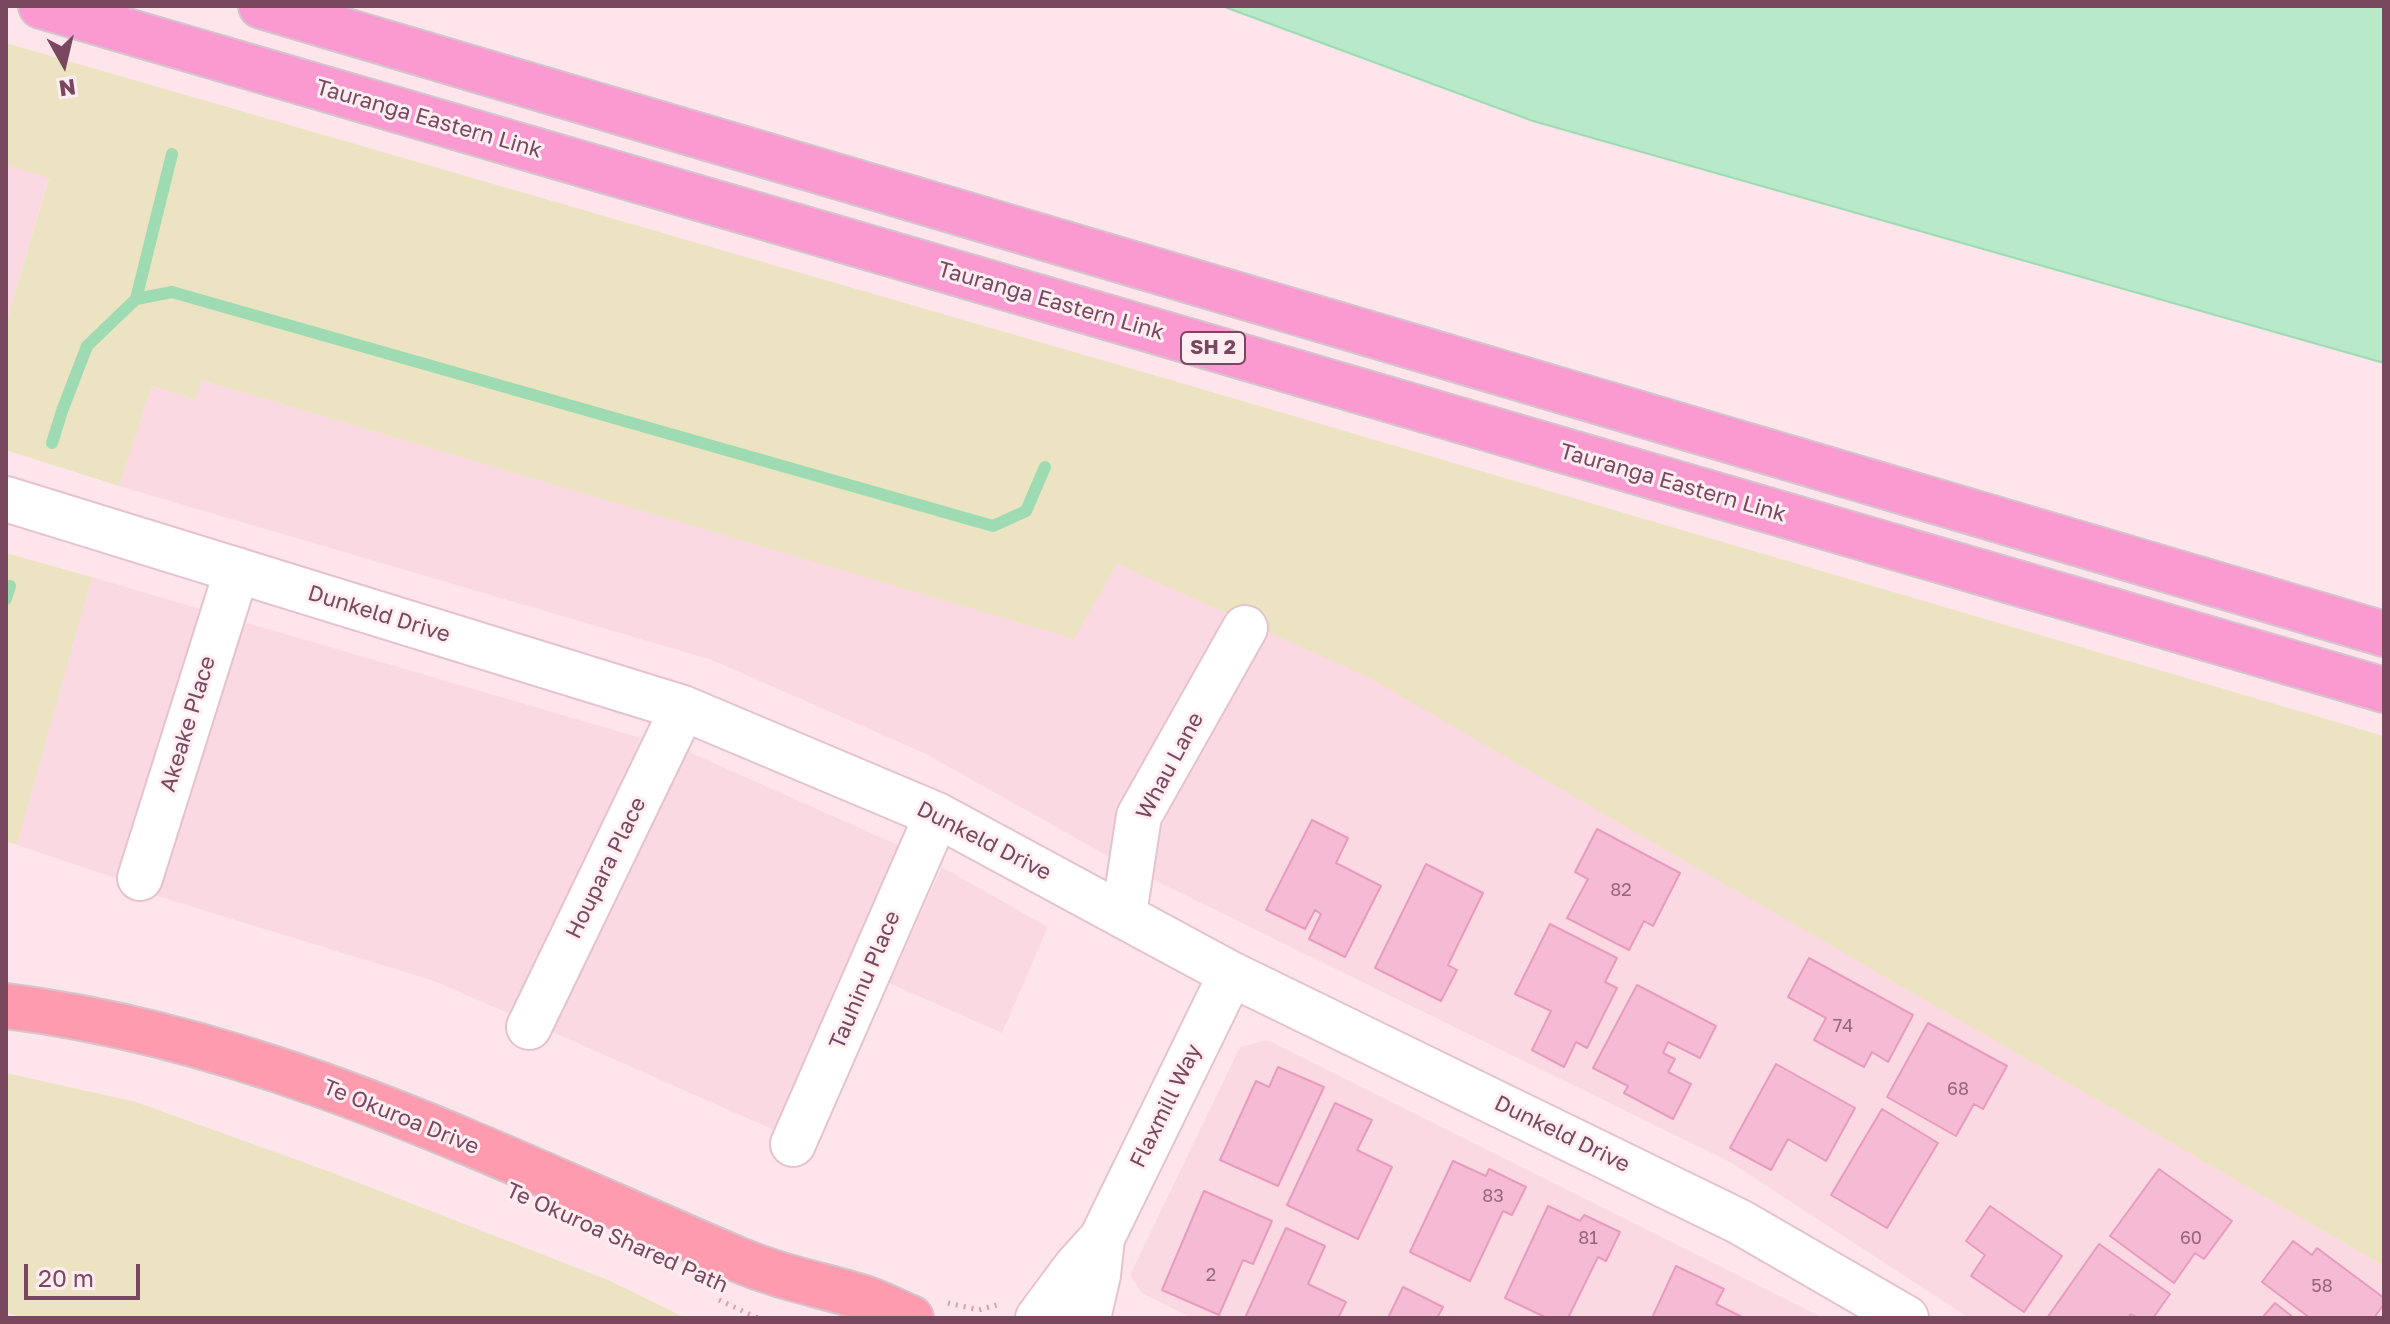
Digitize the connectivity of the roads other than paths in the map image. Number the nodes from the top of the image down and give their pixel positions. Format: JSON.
{"nodes":[{"id":1,"x":41,"y":6,"type":"edge"},
{"id":2,"x":261,"y":6,"type":"edge"},
{"id":3,"x":6,"y":499,"type":"edge"},
{"id":4,"x":237,"y":570,"type":"junction"},
{"id":5,"x":1245,"y":628,"type":"dead end"},
{"id":6,"x":2384,"y":634,"type":"edge"},
{"id":7,"x":2384,"y":690,"type":"edge"},
{"id":8,"x":683,"y":708,"type":"junction"},
{"id":9,"x":937,"y":815,"type":"junction"},
{"id":10,"x":140,"y":878,"type":"dead end"},
{"id":11,"x":1124,"y":914,"type":"junction"},
{"id":12,"x":1231,"y":974,"type":"junction"},
{"id":13,"x":6,"y":1006,"type":"edge"},
{"id":14,"x":529,"y":1027,"type":"dead end"},
{"id":15,"x":793,"y":1144,"type":"dead end"},
{"id":16,"x":1102,"y":1238,"type":"junction"},
{"id":17,"x":781,"y":1278,"type":"junction"},
{"id":18,"x":838,"y":1318,"type":"edge"},
{"id":19,"x":911,"y":1318,"type":"edge"},
{"id":20,"x":1038,"y":1318,"type":"edge"},
{"id":21,"x":1088,"y":1318,"type":"edge"},
{"id":22,"x":1906,"y":1318,"type":"edge"}],
"edges":[{"from":1,"to":7,"type":"highway","name":"Tauranga Eastern Link","number":"SH 2"},
{"from":2,"to":6,"type":"highway"},
{"from":3,"to":4,"type":"street","name":"Dunkeld Drive"},
{"from":4,"to":8,"type":"street","name":"Dunkeld Drive"},
{"from":4,"to":10,"type":"street","name":"Akeake Place"},
{"from":5,"to":11,"type":"street","name":"Whau Lane"},
{"from":8,"to":9,"type":"street","name":"Dunkeld Drive"},
{"from":8,"to":14,"type":"street","name":"Houpara Place"},
{"from":9,"to":11,"type":"street","name":"Dunkeld Drive"},
{"from":9,"to":15,"type":"street","name":"Tauhinu Place"},
{"from":11,"to":12,"type":"street","name":"Dunkeld Drive"},
{"from":12,"to":16,"type":"street","name":"Flaxmill Way"},
{"from":12,"to":22,"type":"street","name":"Dunkeld Drive"},
{"from":13,"to":17,"type":"main road","name":"Te Okuroa Drive"},
{"from":16,"to":20,"type":"street","name":"Flaxmill Way"},
{"from":16,"to":21,"type":"street","name":"Flaxmill Way"},
{"from":17,"to":18,"type":"main road","name":"Te Okuroa Drive"},
{"from":17,"to":19,"type":"main road","name":"Te Okuroa Drive"}]}
